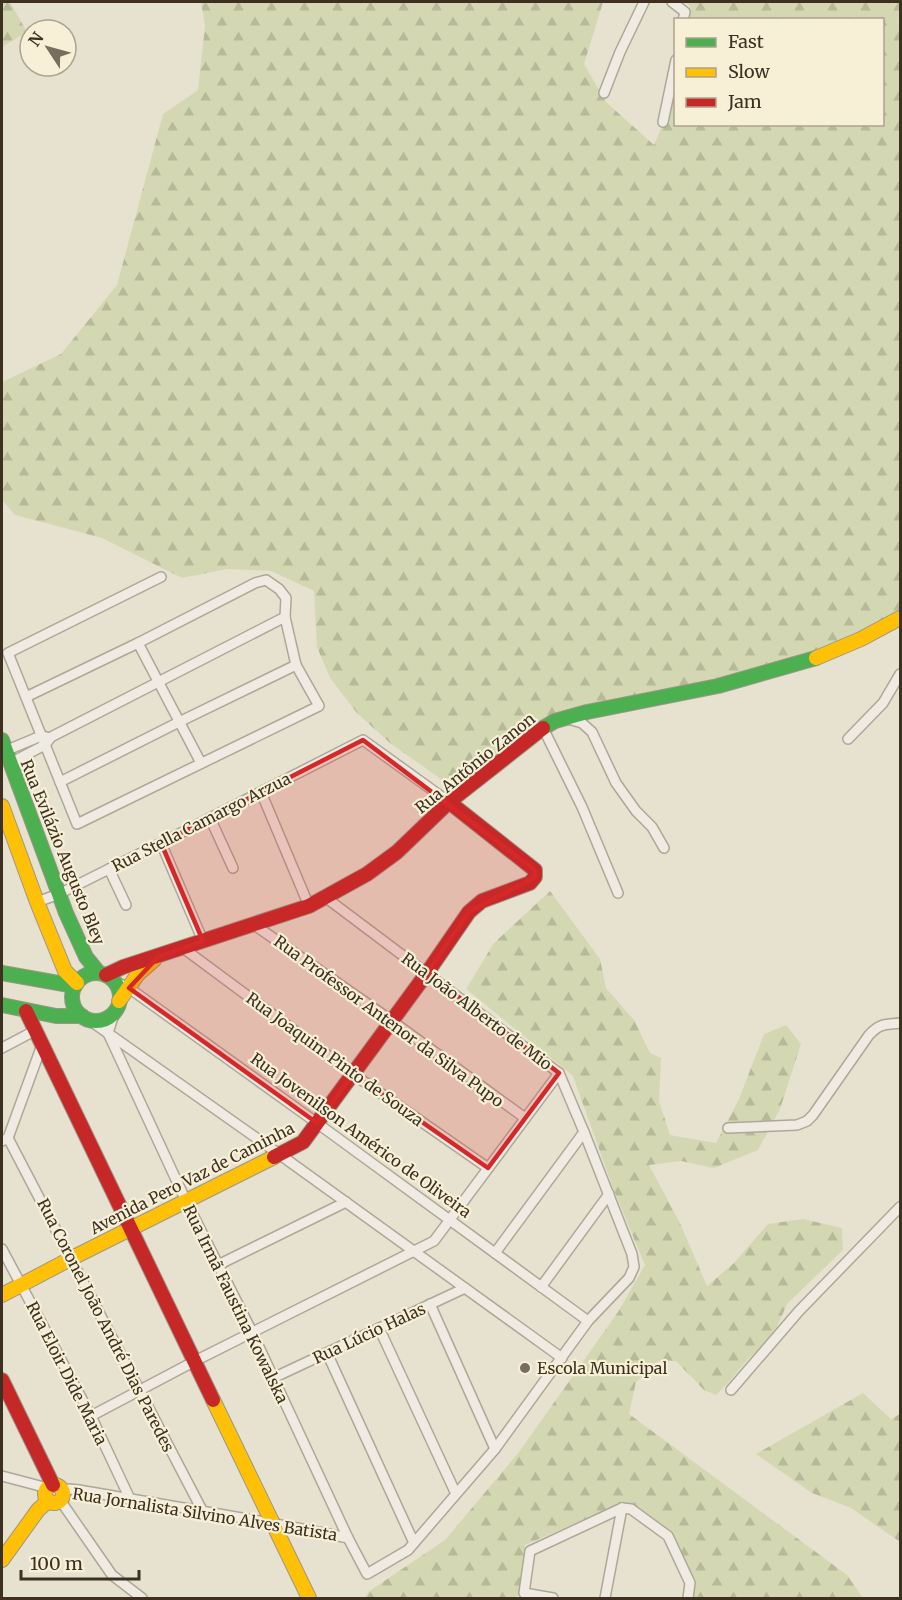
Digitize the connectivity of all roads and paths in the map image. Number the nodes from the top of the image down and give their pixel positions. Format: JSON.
{"nodes":[{"id":1,"x":644,"y":2,"type":"edge"},
{"id":2,"x":672,"y":2,"type":"edge"},
{"id":3,"x":684,"y":16,"type":"edge"},
{"id":4,"x":674,"y":65,"type":"edge"},
{"id":5,"x":604,"y":93,"type":"dead end"},
{"id":6,"x":663,"y":122,"type":"dead end"},
{"id":7,"x":161,"y":577,"type":"dead end"},
{"id":8,"x":285,"y":617,"type":"junction"},
{"id":9,"x":900,"y":618,"type":"edge"},
{"id":10,"x":138,"y":643,"type":"junction"},
{"id":11,"x":296,"y":665,"type":"junction"},
{"id":12,"x":900,"y":674,"type":"edge"},
{"id":13,"x":158,"y":682,"type":"junction"},
{"id":14,"x":26,"y":697,"type":"junction"},
{"id":15,"x":566,"y":718,"type":"junction"},
{"id":16,"x":179,"y":722,"type":"junction"},
{"id":17,"x":543,"y":728,"type":"junction"},
{"id":18,"x":46,"y":739,"type":"junction"},
{"id":19,"x":848,"y":739,"type":"dead end"},
{"id":20,"x":5,"y":750,"type":"edge"},
{"id":21,"x":201,"y":764,"type":"junction"},
{"id":22,"x":60,"y":782,"type":"junction"},
{"id":23,"x":261,"y":792,"type":"junction"},
{"id":24,"x":449,"y":802,"type":"junction"},
{"id":25,"x":2,"y":806,"type":"edge"},
{"id":26,"x":210,"y":818,"type":"junction"},
{"id":27,"x":161,"y":843,"type":"junction"},
{"id":28,"x":664,"y":848,"type":"dead end"},
{"id":29,"x":233,"y":868,"type":"dead end"},
{"id":30,"x":109,"y":869,"type":"junction"},
{"id":31,"x":618,"y":893,"type":"dead end"},
{"id":32,"x":59,"y":894,"type":"junction"},
{"id":33,"x":325,"y":897,"type":"junction"},
{"id":34,"x":37,"y":902,"type":"junction"},
{"id":35,"x":126,"y":905,"type":"dead end"},
{"id":36,"x":309,"y":906,"type":"junction"},
{"id":37,"x":254,"y":924,"type":"junction"},
{"id":38,"x":203,"y":941,"type":"junction"},
{"id":39,"x":183,"y":948,"type":"junction"},
{"id":40,"x":158,"y":957,"type":"junction"},
{"id":41,"x":65,"y":971,"type":"junction"},
{"id":42,"x":2,"y":973,"type":"edge"},
{"id":43,"x":427,"y":973,"type":"junction"},
{"id":44,"x":106,"y":976,"type":"junction"},
{"id":45,"x":56,"y":982,"type":"junction"},
{"id":46,"x":76,"y":984,"type":"junction"},
{"id":47,"x":129,"y":988,"type":"junction"},
{"id":48,"x":2,"y":1005,"type":"edge"},
{"id":49,"x":117,"y":1006,"type":"junction"},
{"id":50,"x":26,"y":1011,"type":"junction"},
{"id":51,"x":85,"y":1018,"type":"junction"},
{"id":52,"x":392,"y":1021,"type":"junction"},
{"id":53,"x":900,"y":1023,"type":"edge"},
{"id":54,"x":36,"y":1030,"type":"junction"},
{"id":55,"x":108,"y":1033,"type":"junction"},
{"id":56,"x":42,"y":1045,"type":"junction"},
{"id":57,"x":2,"y":1048,"type":"edge"},
{"id":58,"x":559,"y":1073,"type":"junction"},
{"id":59,"x":353,"y":1074,"type":"junction"},
{"id":60,"x":525,"y":1118,"type":"junction"},
{"id":61,"x":317,"y":1123,"type":"junction"},
{"id":62,"x":728,"y":1128,"type":"dead end"},
{"id":63,"x":584,"y":1132,"type":"junction"},
{"id":64,"x":5,"y":1139,"type":"edge"},
{"id":65,"x":279,"y":1155,"type":"junction"},
{"id":66,"x":488,"y":1168,"type":"junction"},
{"id":67,"x":609,"y":1194,"type":"junction"},
{"id":68,"x":186,"y":1201,"type":"junction"},
{"id":69,"x":346,"y":1202,"type":"junction"},
{"id":70,"x":900,"y":1207,"type":"edge"},
{"id":71,"x":449,"y":1220,"type":"junction"},
{"id":72,"x":131,"y":1229,"type":"junction"},
{"id":73,"x":2,"y":1249,"type":"edge"},
{"id":74,"x":414,"y":1251,"type":"junction"},
{"id":75,"x":495,"y":1253,"type":"junction"},
{"id":76,"x":72,"y":1258,"type":"junction"},
{"id":77,"x":218,"y":1265,"type":"junction"},
{"id":78,"x":21,"y":1285,"type":"junction"},
{"id":79,"x":541,"y":1287,"type":"junction"},
{"id":80,"x":465,"y":1288,"type":"junction"},
{"id":81,"x":2,"y":1295,"type":"edge"},
{"id":82,"x":430,"y":1304,"type":"junction"},
{"id":83,"x":588,"y":1321,"type":"junction"},
{"id":84,"x":379,"y":1328,"type":"junction"},
{"id":85,"x":252,"y":1332,"type":"junction"},
{"id":86,"x":327,"y":1353,"type":"junction"},
{"id":87,"x":562,"y":1358,"type":"junction"},
{"id":88,"x":195,"y":1361,"type":"junction"},
{"id":89,"x":273,"y":1378,"type":"junction"},
{"id":90,"x":2,"y":1380,"type":"edge"},
{"id":91,"x":140,"y":1390,"type":"junction"},
{"id":92,"x":731,"y":1390,"type":"dead end"},
{"id":93,"x":91,"y":1416,"type":"junction"},
{"id":94,"x":495,"y":1449,"type":"junction"},
{"id":95,"x":2,"y":1476,"type":"edge"},
{"id":96,"x":54,"y":1493,"type":"junction"},
{"id":97,"x":456,"y":1494,"type":"junction"},
{"id":98,"x":130,"y":1499,"type":"junction"},
{"id":99,"x":622,"y":1508,"type":"junction"},
{"id":100,"x":203,"y":1512,"type":"junction"},
{"id":101,"x":272,"y":1522,"type":"junction"},
{"id":102,"x":348,"y":1538,"type":"junction"},
{"id":103,"x":414,"y":1543,"type":"junction"},
{"id":104,"x":2,"y":1560,"type":"edge"},
{"id":105,"x":142,"y":1599,"type":"edge"},
{"id":106,"x":309,"y":1599,"type":"edge"},
{"id":107,"x":553,"y":1599,"type":"edge"},
{"id":108,"x":605,"y":1599,"type":"edge"},
{"id":109,"x":687,"y":1599,"type":"edge"}],
"edges":[{"from":1,"to":5,"type":"street"},
{"from":2,"to":3,"type":"street"},
{"from":4,"to":6,"type":"street"},
{"from":7,"to":14,"type":"street"},
{"from":8,"to":10,"type":"street"},
{"from":8,"to":11,"type":"street"},
{"from":8,"to":13,"type":"street"},
{"from":9,"to":15,"type":"street","name":"Rua Antônio Zanon"},
{"from":10,"to":13,"type":"street"},
{"from":10,"to":14,"type":"street"},
{"from":11,"to":16,"type":"street"},
{"from":11,"to":21,"type":"street"},
{"from":12,"to":19,"type":"street"},
{"from":13,"to":16,"type":"street"},
{"from":13,"to":18,"type":"street"},
{"from":14,"to":18,"type":"street"},
{"from":15,"to":17,"type":"street","name":"Rua Antônio Zanon"},
{"from":15,"to":28,"type":"street"},
{"from":16,"to":21,"type":"street"},
{"from":16,"to":22,"type":"street"},
{"from":17,"to":24,"type":"street","name":"Rua Antônio Zanon"},
{"from":17,"to":31,"type":"street"},
{"from":18,"to":20,"type":"street"},
{"from":18,"to":22,"type":"street"},
{"from":20,"to":32,"type":"street","name":"Rua Evilázio Augusto Bley"},
{"from":21,"to":22,"type":"street"},
{"from":23,"to":24,"type":"street","name":"Rua Stella Camargo Arzua"},
{"from":23,"to":26,"type":"street","name":"Rua Stella Camargo Arzua"},
{"from":23,"to":36,"type":"street"},
{"from":24,"to":33,"type":"street","name":"Rua Antônio Zanon"},
{"from":24,"to":43,"type":"street","name":"Avenida Pero Vaz de Caminha"},
{"from":25,"to":34,"type":"street"},
{"from":26,"to":27,"type":"street","name":"Rua Stella Camargo Arzua"},
{"from":26,"to":29,"type":"street"},
{"from":27,"to":30,"type":"street","name":"Rua Stella Camargo Arzua"},
{"from":27,"to":38,"type":"street"},
{"from":30,"to":32,"type":"street","name":"Rua Stella Camargo Arzua"},
{"from":30,"to":35,"type":"street"},
{"from":32,"to":34,"type":"street","name":"Rua Stella Camargo Arzua"},
{"from":32,"to":44,"type":"street","name":"Rua Evilázio Augusto Bley"},
{"from":33,"to":36,"type":"street","name":"Rua Antônio Zanon"},
{"from":33,"to":43,"type":"street","name":"Rua João Alberto de Mio"},
{"from":34,"to":41,"type":"street"},
{"from":36,"to":37,"type":"street","name":"Rua Antônio Zanon"},
{"from":37,"to":38,"type":"street","name":"Rua Antônio Zanon"},
{"from":37,"to":52,"type":"street","name":"Rua Professor Antenor da Silva Pupo"},
{"from":38,"to":39,"type":"street","name":"Rua Antônio Zanon"},
{"from":39,"to":40,"type":"street","name":"Rua Antônio Zanon"},
{"from":39,"to":59,"type":"street","name":"Rua Joaquim Pinto de Souza"},
{"from":40,"to":44,"type":"street","name":"Rua Antônio Zanon"},
{"from":40,"to":47,"type":"street","name":"Rua Antônio Zanon"},
{"from":41,"to":45,"type":"street"},
{"from":41,"to":46,"type":"street"},
{"from":42,"to":45,"type":"street"},
{"from":43,"to":52,"type":"street","name":"Avenida Pero Vaz de Caminha"},
{"from":43,"to":58,"type":"street","name":"Rua João Alberto de Mio"},
{"from":44,"to":46,"type":"street"},
{"from":44,"to":47,"type":"street","name":"Rua Jovenilson Américo de Oliveira"},
{"from":44,"to":49,"type":"street"},
{"from":45,"to":46,"type":"street"},
{"from":46,"to":51,"type":"street"},
{"from":47,"to":49,"type":"street","name":"Rua Antônio Zanon"},
{"from":47,"to":61,"type":"street","name":"Rua Jovenilson Américo de Oliveira"},
{"from":48,"to":50,"type":"street"},
{"from":49,"to":51,"type":"street"},
{"from":49,"to":55,"type":"street"},
{"from":50,"to":51,"type":"street"},
{"from":50,"to":54,"type":"street"},
{"from":51,"to":55,"type":"street"},
{"from":52,"to":59,"type":"street","name":"Avenida Pero Vaz de Caminha"},
{"from":52,"to":60,"type":"street","name":"Rua Professor Antenor da Silva Pupo"},
{"from":53,"to":62,"type":"street"},
{"from":54,"to":56,"type":"street"},
{"from":54,"to":57,"type":"street"},
{"from":55,"to":65,"type":"street"},
{"from":55,"to":68,"type":"street","name":"Rua Irmã Faustina Kowalska"},
{"from":56,"to":64,"type":"street"},
{"from":56,"to":72,"type":"street"},
{"from":58,"to":60,"type":"street"},
{"from":58,"to":63,"type":"street","name":"Rua João Alberto de Mio"},
{"from":59,"to":61,"type":"street","name":"Avenida Pero Vaz de Caminha"},
{"from":59,"to":66,"type":"street","name":"Rua Joaquim Pinto de Souza"},
{"from":60,"to":66,"type":"street"},
{"from":61,"to":65,"type":"street","name":"Avenida Pero Vaz de Caminha"},
{"from":61,"to":71,"type":"street","name":"Rua Jovenilson Américo de Oliveira"},
{"from":63,"to":67,"type":"street","name":"Rua João Alberto de Mio"},
{"from":63,"to":75,"type":"street"},
{"from":64,"to":76,"type":"street","name":"Rua Coronel João André Dias Paredes"},
{"from":65,"to":68,"type":"street","name":"Avenida Pero Vaz de Caminha"},
{"from":65,"to":69,"type":"street"},
{"from":66,"to":71,"type":"street"},
{"from":67,"to":79,"type":"street"},
{"from":67,"to":83,"type":"street","name":"Rua João Alberto de Mio"},
{"from":68,"to":72,"type":"street","name":"Avenida Pero Vaz de Caminha"},
{"from":68,"to":77,"type":"street","name":"Rua Irmã Faustina Kowalska"},
{"from":69,"to":74,"type":"street"},
{"from":69,"to":77,"type":"street"},
{"from":70,"to":92,"type":"street"},
{"from":71,"to":74,"type":"street"},
{"from":71,"to":75,"type":"street","name":"Rua Jovenilson Américo de Oliveira"},
{"from":72,"to":76,"type":"street","name":"Avenida Pero Vaz de Caminha"},
{"from":72,"to":88,"type":"street"},
{"from":73,"to":78,"type":"street","name":"Rua Eloir Dide Maria"},
{"from":74,"to":80,"type":"street"},
{"from":74,"to":85,"type":"street"},
{"from":75,"to":79,"type":"street","name":"Rua Jovenilson Américo de Oliveira"},
{"from":76,"to":78,"type":"street","name":"Avenida Pero Vaz de Caminha"},
{"from":76,"to":91,"type":"street","name":"Rua Coronel João André Dias Paredes"},
{"from":77,"to":85,"type":"street","name":"Rua Irmã Faustina Kowalska"},
{"from":78,"to":81,"type":"street","name":"Avenida Pero Vaz de Caminha"},
{"from":78,"to":93,"type":"street","name":"Rua Eloir Dide Maria"},
{"from":79,"to":83,"type":"street","name":"Rua Jovenilson Américo de Oliveira"},
{"from":80,"to":82,"type":"street","name":"Rua Lúcio Halas"},
{"from":80,"to":87,"type":"street"},
{"from":82,"to":84,"type":"street","name":"Rua Lúcio Halas"},
{"from":82,"to":94,"type":"street"},
{"from":83,"to":87,"type":"street"},
{"from":84,"to":86,"type":"street","name":"Rua Lúcio Halas"},
{"from":84,"to":97,"type":"street"},
{"from":85,"to":88,"type":"street"},
{"from":85,"to":89,"type":"street","name":"Rua Irmã Faustina Kowalska"},
{"from":86,"to":89,"type":"street","name":"Rua Lúcio Halas"},
{"from":86,"to":103,"type":"street"},
{"from":87,"to":94,"type":"street"},
{"from":88,"to":91,"type":"street"},
{"from":88,"to":101,"type":"street"},
{"from":89,"to":102,"type":"street","name":"Rua Irmã Faustina Kowalska"},
{"from":90,"to":96,"type":"street"},
{"from":91,"to":93,"type":"street"},
{"from":91,"to":100,"type":"street","name":"Rua Coronel João André Dias Paredes"},
{"from":93,"to":98,"type":"street","name":"Rua Eloir Dide Maria"},
{"from":94,"to":97,"type":"street"},
{"from":95,"to":96,"type":"street","name":"Rua Jornalista Silvino Alves Batista"},
{"from":96,"to":98,"type":"street","name":"Rua Jornalista Silvino Alves Batista"},
{"from":96,"to":104,"type":"street"},
{"from":96,"to":105,"type":"street"},
{"from":97,"to":103,"type":"street"},
{"from":98,"to":100,"type":"street","name":"Rua Jornalista Silvino Alves Batista"},
{"from":99,"to":107,"type":"street"},
{"from":99,"to":108,"type":"street"},
{"from":99,"to":109,"type":"street"},
{"from":100,"to":101,"type":"street","name":"Rua Jornalista Silvino Alves Batista"},
{"from":101,"to":102,"type":"street","name":"Rua Jornalista Silvino Alves Batista"},
{"from":101,"to":106,"type":"street"},
{"from":102,"to":103,"type":"street","name":"Rua Irmã Faustina Kowalska"}]}
